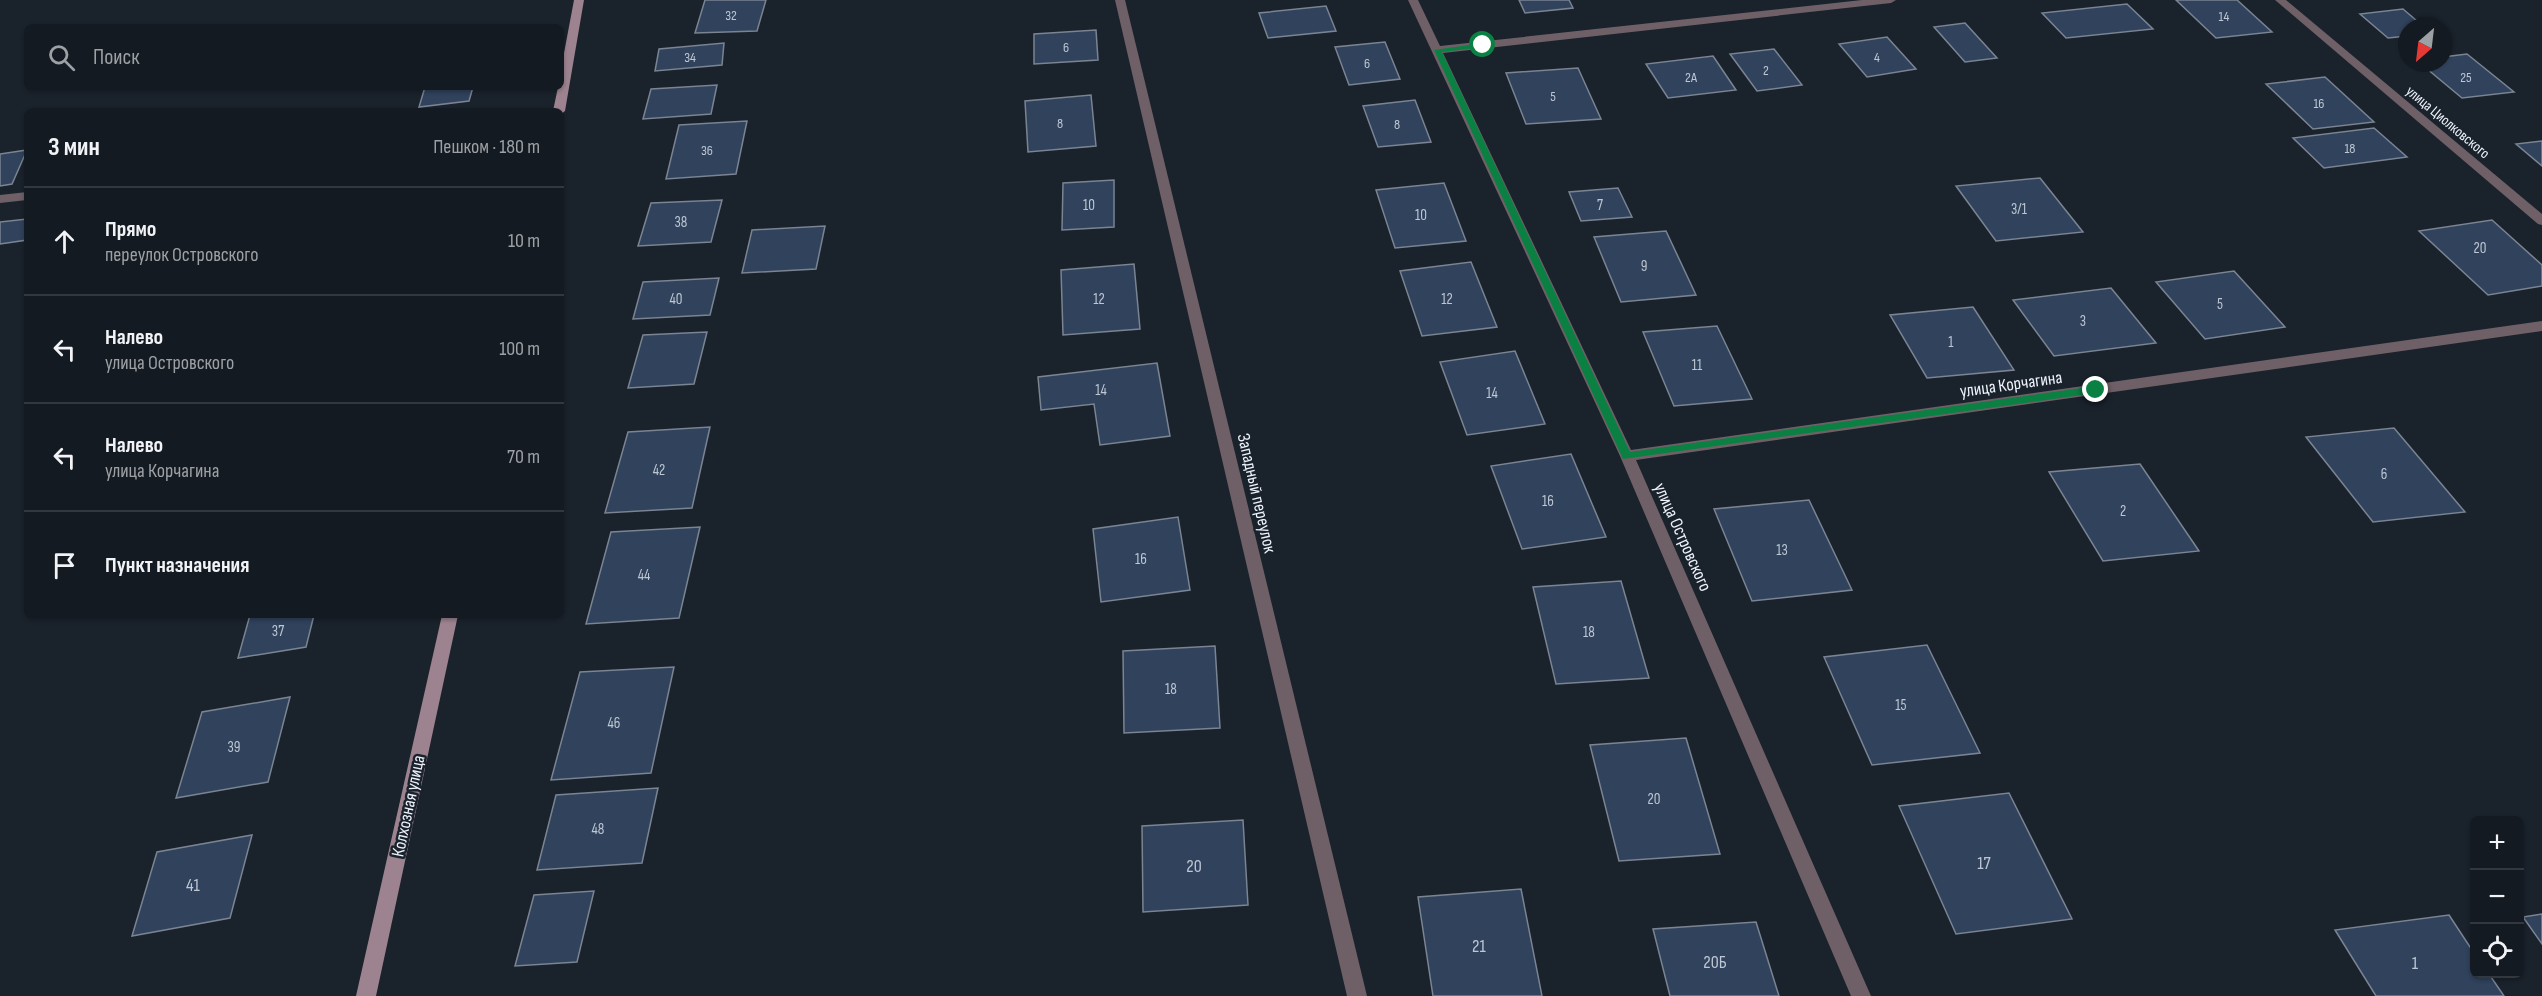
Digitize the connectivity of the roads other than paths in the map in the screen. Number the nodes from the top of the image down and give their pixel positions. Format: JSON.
{"nodes":[{"id":1,"x":579,"y":0,"type":"edge"},
{"id":2,"x":1120,"y":0,"type":"edge"},
{"id":3,"x":1413,"y":0,"type":"edge"},
{"id":4,"x":1891,"y":0,"type":"edge"},
{"id":5,"x":2280,"y":0,"type":"edge"},
{"id":6,"x":1437,"y":50,"type":"junction"},
{"id":7,"x":564,"y":83,"type":"edge"},
{"id":8,"x":563,"y":90,"type":"edge"},
{"id":9,"x":560,"y":108,"type":"edge"},
{"id":10,"x":24,"y":196,"type":"edge"},
{"id":11,"x":0,"y":199,"type":"edge"},
{"id":12,"x":2542,"y":221,"type":"edge"},
{"id":13,"x":2542,"y":326,"type":"edge"},
{"id":14,"x":1627,"y":456,"type":"junction"},
{"id":15,"x":449,"y":618,"type":"edge"},
{"id":16,"x":366,"y":996,"type":"edge"},
{"id":17,"x":1357,"y":996,"type":"edge"},
{"id":18,"x":1861,"y":996,"type":"edge"}],
"edges":[{"from":1,"to":7,"type":"main road"},
{"from":2,"to":17,"type":"street","name":"Западный переулок"},
{"from":3,"to":6,"type":"street","name":"улица Островского"},
{"from":4,"to":6,"type":"street"},
{"from":5,"to":12,"type":"street","name":"улица Циолковского"},
{"from":6,"to":14,"type":"street","name":"улица Островского"},
{"from":8,"to":9,"type":"main road"},
{"from":10,"to":11,"type":"street"},
{"from":13,"to":14,"type":"street","name":"улица Корчагина"},
{"from":14,"to":18,"type":"street","name":"улица Островского"},
{"from":15,"to":16,"type":"main road","name":"Колхозная улица"}]}
